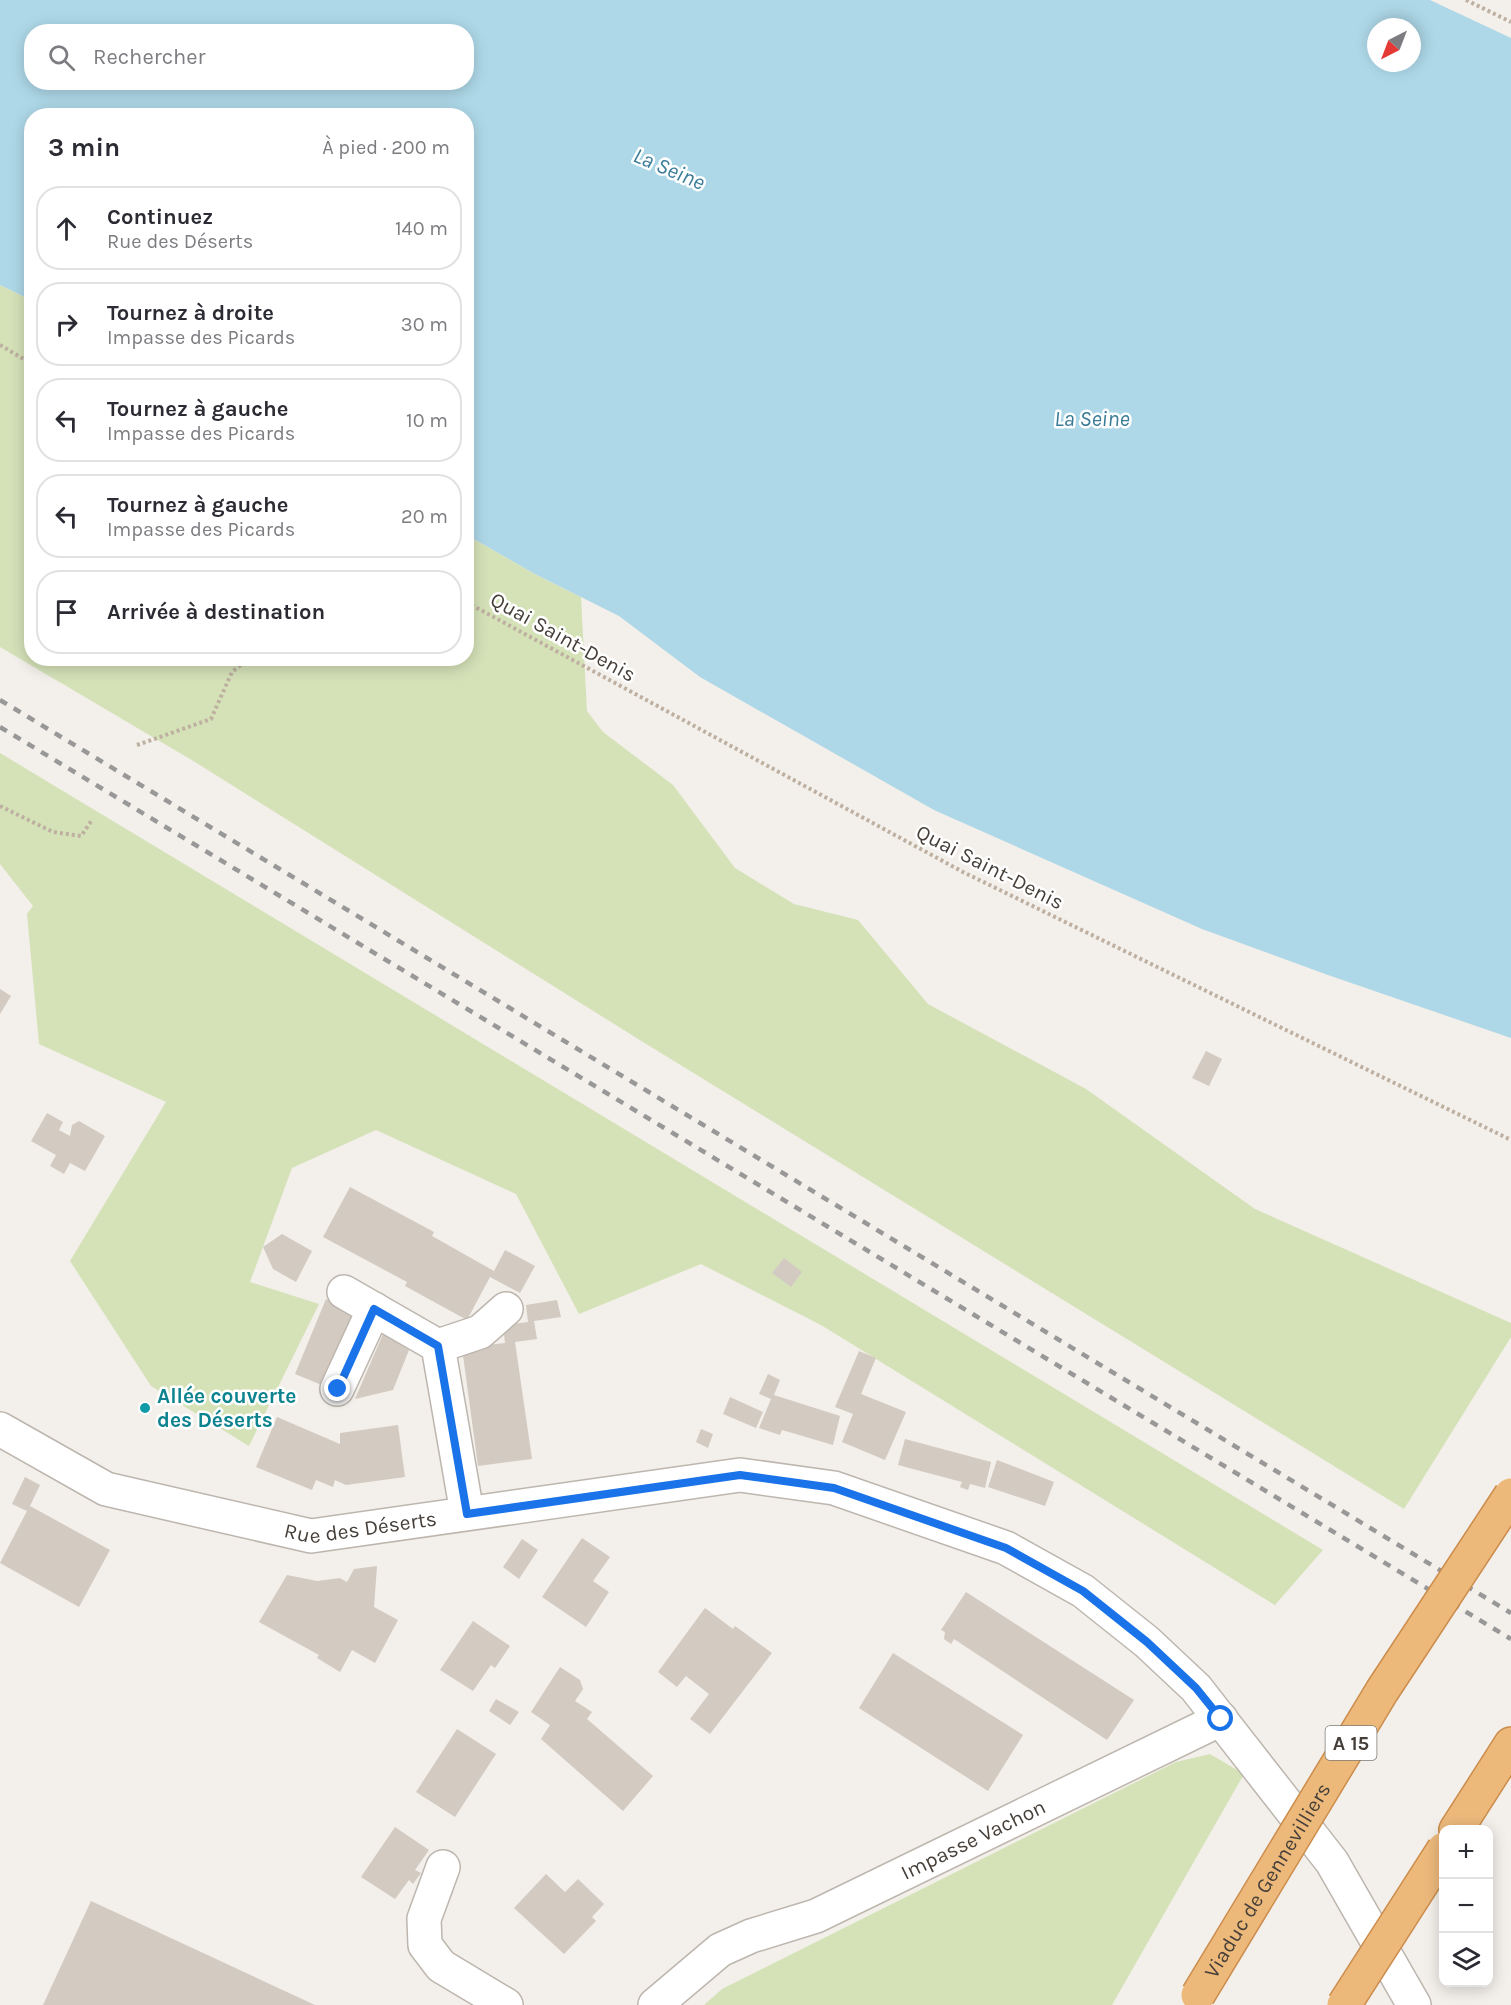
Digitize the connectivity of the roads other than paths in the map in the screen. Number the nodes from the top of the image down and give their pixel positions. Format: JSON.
{"nodes":[{"id":1,"x":344,"y":1292,"type":"dead end"},
{"id":2,"x":374,"y":1309,"type":"junction"},
{"id":3,"x":506,"y":1309,"type":"dead end"},
{"id":4,"x":438,"y":1346,"type":"junction"},
{"id":5,"x":338,"y":1389,"type":"dead end"},
{"id":6,"x":0,"y":1429,"type":"edge"},
{"id":7,"x":1511,"y":1495,"type":"edge"},
{"id":8,"x":467,"y":1514,"type":"junction"},
{"id":9,"x":1221,"y":1719,"type":"junction"},
{"id":10,"x":1511,"y":1743,"type":"edge"},
{"id":11,"x":1459,"y":1825,"type":"edge"},
{"id":12,"x":1439,"y":1855,"type":"edge"},
{"id":13,"x":443,"y":1867,"type":"dead end"},
{"id":14,"x":1196,"y":2000,"type":"edge"},
{"id":15,"x":506,"y":2005,"type":"edge"},
{"id":16,"x":655,"y":2005,"type":"edge"},
{"id":17,"x":1344,"y":2005,"type":"edge"},
{"id":18,"x":1414,"y":2005,"type":"edge"}],
"edges":[{"from":1,"to":2,"type":"street"},
{"from":2,"to":4,"type":"street"},
{"from":2,"to":5,"type":"street"},
{"from":3,"to":4,"type":"street"},
{"from":4,"to":8,"type":"street"},
{"from":6,"to":8,"type":"street","name":"Rue des Déserts"},
{"from":7,"to":14,"type":"highway","name":"Viaduc de Gennevilliers","number":"A 15","bridge":true},
{"from":8,"to":9,"type":"street","name":"Rue des Déserts"},
{"from":9,"to":16,"type":"street","name":"Impasse Vachon"},
{"from":9,"to":18,"type":"street","name":"Rue des Déserts"},
{"from":10,"to":11,"type":"highway"},
{"from":12,"to":17,"type":"highway","bridge":true},
{"from":13,"to":15,"type":"street"}]}
